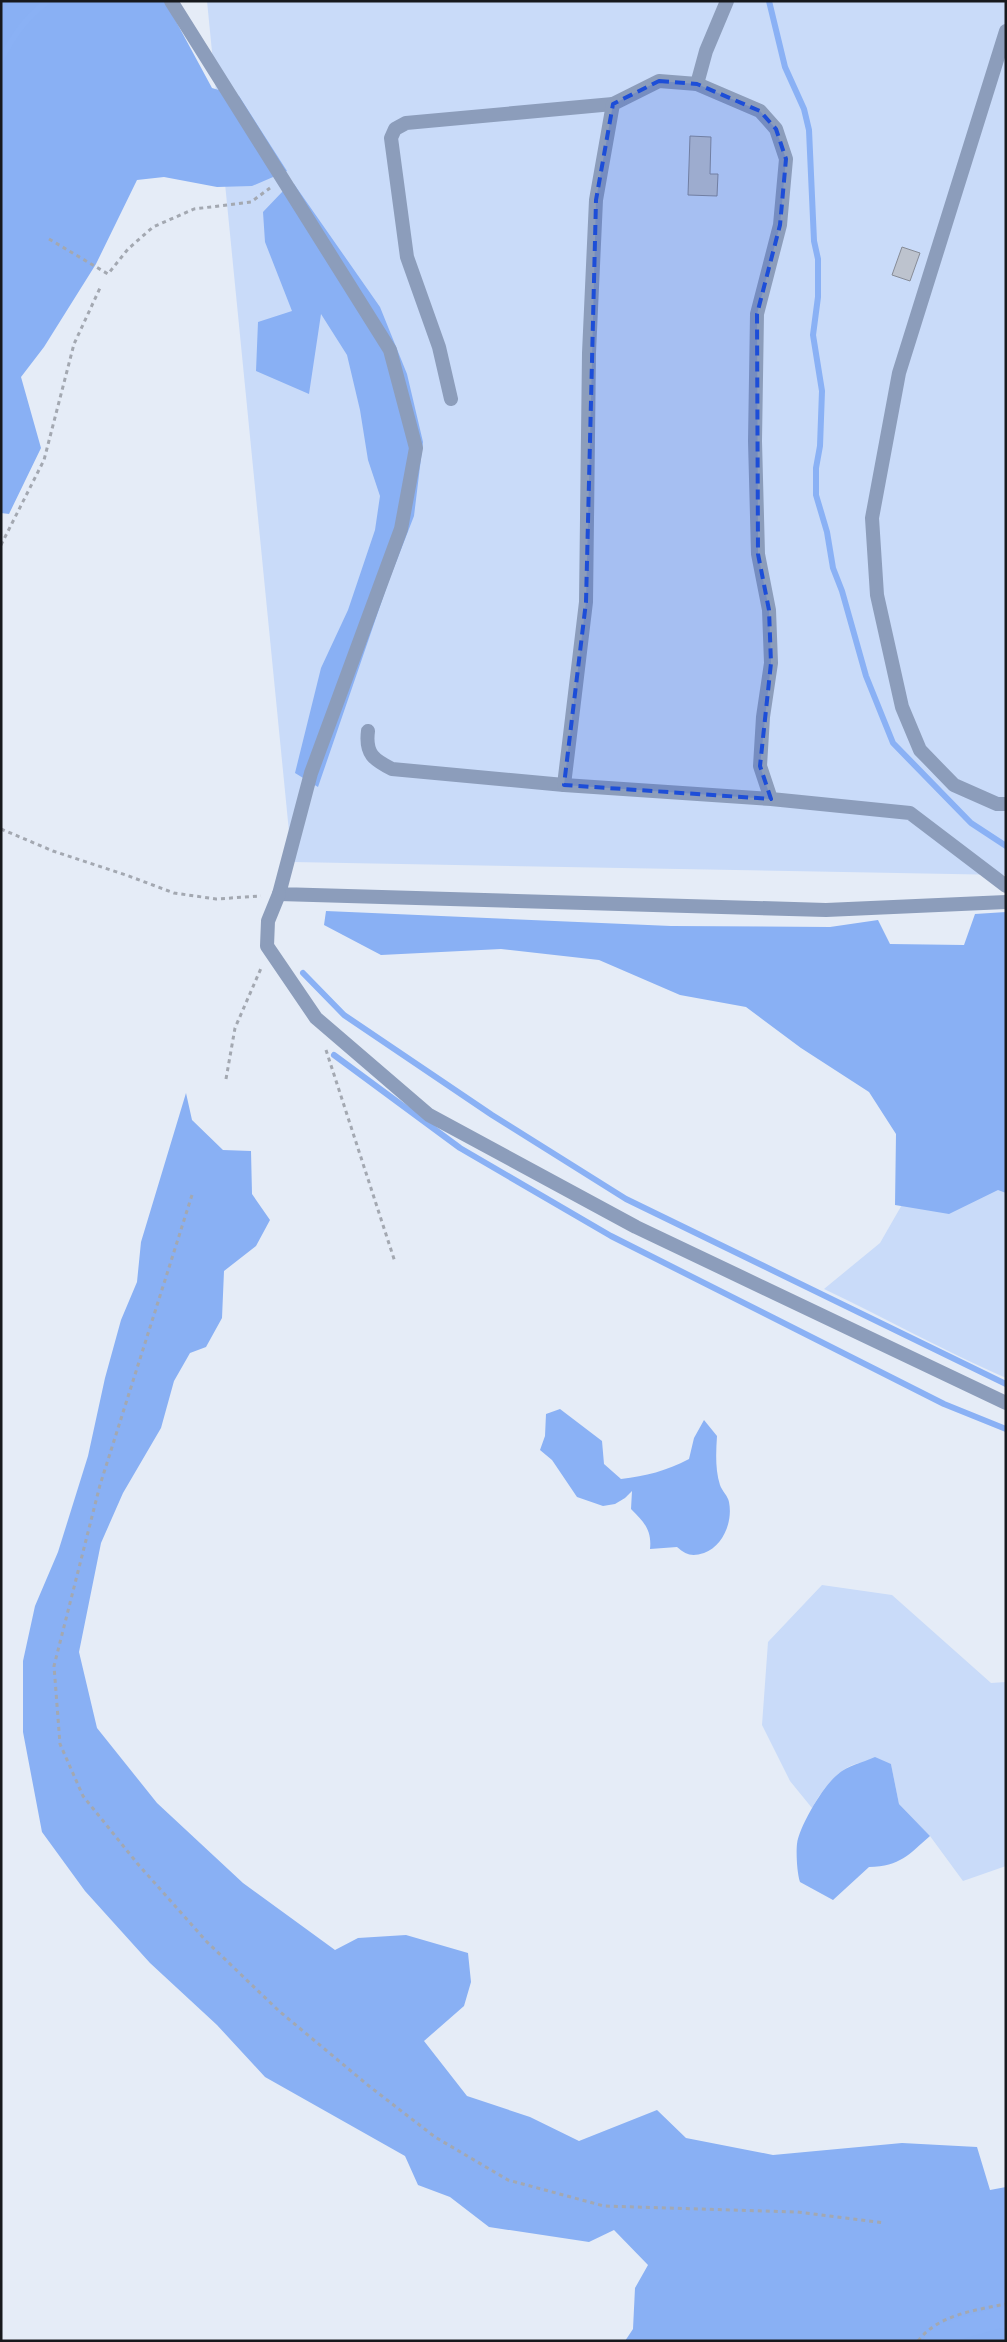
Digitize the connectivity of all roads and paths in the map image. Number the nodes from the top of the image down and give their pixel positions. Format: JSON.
{"nodes":[{"id":1,"x":171,"y":1,"type":"edge"},
{"id":2,"x":727,"y":1,"type":"edge"},
{"id":3,"x":1006,"y":31,"type":"edge"},
{"id":4,"x":697,"y":84,"type":"junction"},
{"id":5,"x":613,"y":104,"type":"junction"},
{"id":6,"x":282,"y":179,"type":"junction"},
{"id":7,"x":49,"y":239,"type":"dead end"},
{"id":8,"x":100,"y":288,"type":"dead end"},
{"id":9,"x":451,"y":399,"type":"dead end"},
{"id":10,"x":1,"y":546,"type":"edge"},
{"id":11,"x":368,"y":731,"type":"dead end"},
{"id":12,"x":564,"y":785,"type":"junction"},
{"id":13,"x":771,"y":799,"type":"junction"},
{"id":14,"x":1006,"y":804,"type":"edge"},
{"id":15,"x":1,"y":829,"type":"edge"},
{"id":16,"x":1006,"y":886,"type":"edge"},
{"id":17,"x":279,"y":894,"type":"junction"},
{"id":18,"x":1006,"y":902,"type":"edge"},
{"id":19,"x":267,"y":946,"type":"junction"},
{"id":20,"x":325,"y":1046,"type":"dead end"},
{"id":21,"x":226,"y":1079,"type":"dead end"},
{"id":22,"x":192,"y":1194,"type":"dead end"},
{"id":23,"x":395,"y":1262,"type":"dead end"},
{"id":24,"x":1006,"y":1403,"type":"edge"},
{"id":25,"x":885,"y":2223,"type":"dead end"},
{"id":26,"x":1006,"y":2304,"type":"edge"},
{"id":27,"x":918,"y":2341,"type":"edge"}],
"edges":[{"from":1,"to":6,"type":"street"},
{"from":2,"to":4,"type":"street"},
{"from":3,"to":14,"type":"street"},
{"from":4,"to":5,"type":"street"},
{"from":4,"to":13,"type":"street"},
{"from":5,"to":9,"type":"street"},
{"from":5,"to":12,"type":"street"},
{"from":6,"to":7,"type":"path"},
{"from":6,"to":17,"type":"street"},
{"from":8,"to":10,"type":"path"},
{"from":11,"to":12,"type":"street"},
{"from":12,"to":13,"type":"street"},
{"from":13,"to":16,"type":"street"},
{"from":15,"to":17,"type":"path"},
{"from":17,"to":18,"type":"street"},
{"from":17,"to":19,"type":"street"},
{"from":19,"to":21,"type":"path"},
{"from":19,"to":24,"type":"street"},
{"from":20,"to":23,"type":"path"},
{"from":22,"to":25,"type":"path"},
{"from":26,"to":27,"type":"path"}]}
